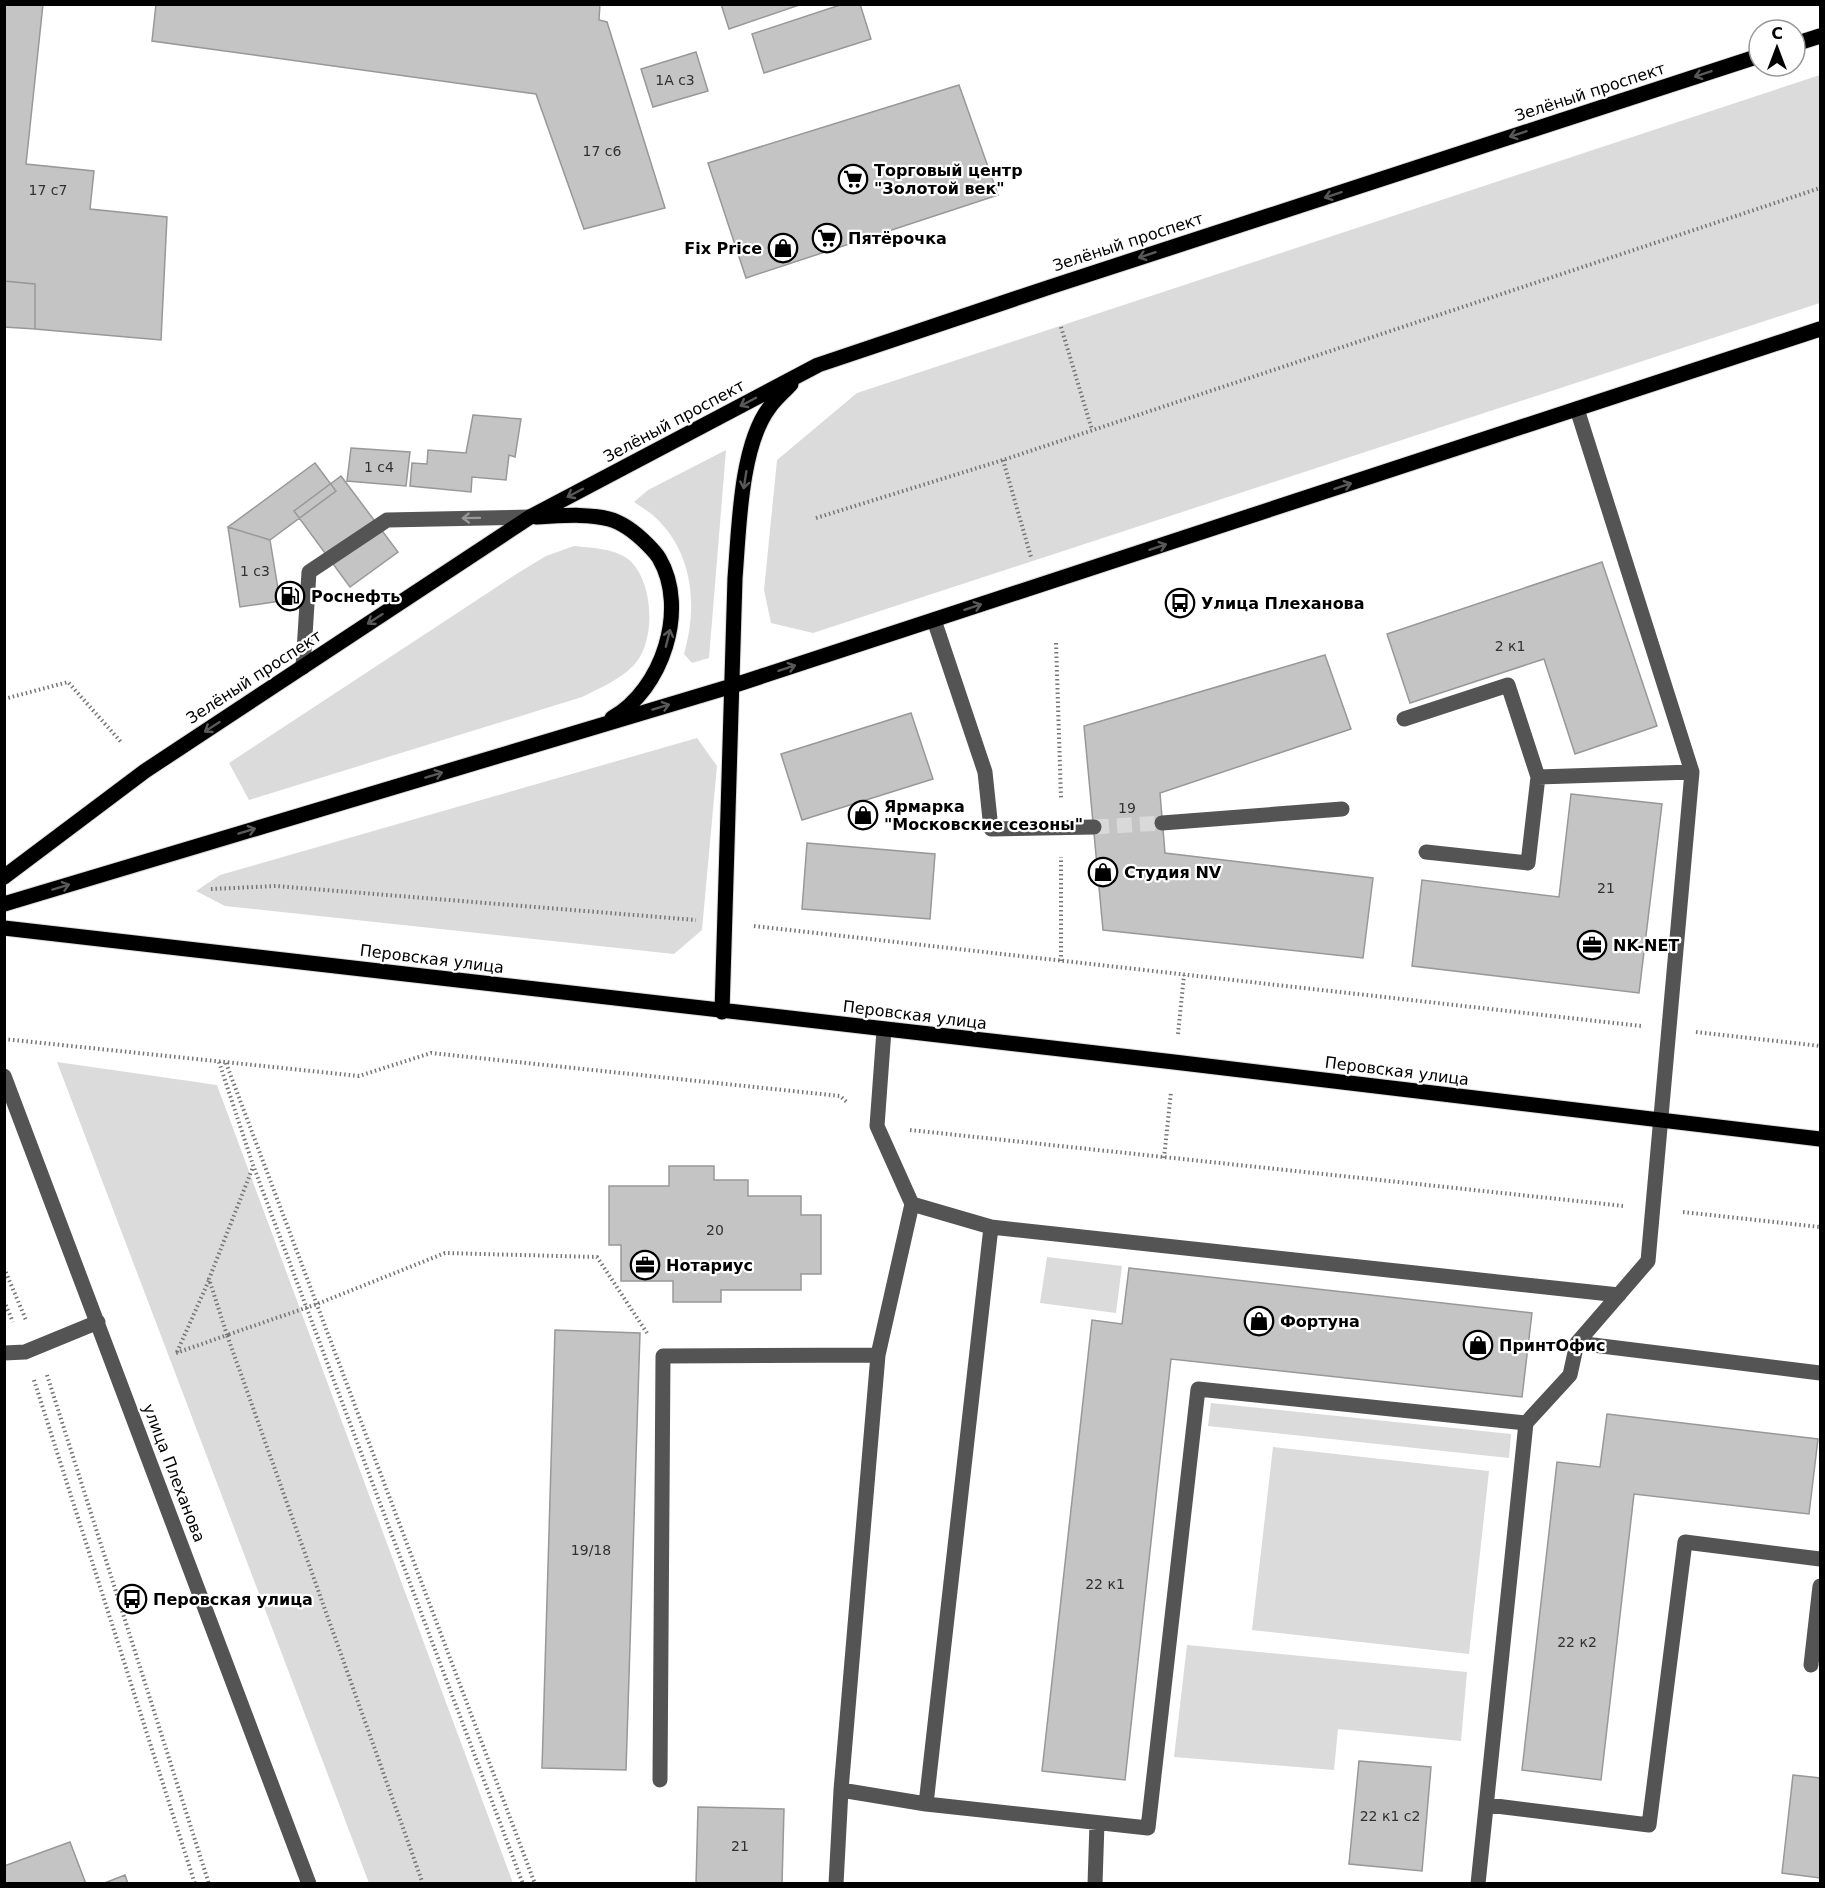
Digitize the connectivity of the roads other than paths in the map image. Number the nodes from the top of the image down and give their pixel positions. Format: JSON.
{"nodes":[{"id":1,"x":1747,"y":60,"type":"edge"},
{"id":2,"x":1821,"y":329,"type":"edge"},
{"id":3,"x":818,"y":365,"type":"junction"},
{"id":4,"x":1577,"y":409,"type":"junction"},
{"id":5,"x":530,"y":517,"type":"junction"},
{"id":6,"x":934,"y":620,"type":"junction"},
{"id":7,"x":303,"y":667,"type":"junction"},
{"id":8,"x":732,"y":686,"type":"junction"},
{"id":9,"x":1404,"y":719,"type":"dead end"},
{"id":10,"x":593,"y":728,"type":"junction"},
{"id":11,"x":1692,"y":772,"type":"junction"},
{"id":12,"x":1538,"y":777,"type":"junction"},
{"id":13,"x":1342,"y":808,"type":"dead end"},
{"id":14,"x":1162,"y":823,"type":"tunnel mouth"},
{"id":15,"x":1094,"y":827,"type":"tunnel mouth"},
{"id":16,"x":1425,"y":852,"type":"dead end"},
{"id":17,"x":4,"y":877,"type":"edge"},
{"id":18,"x":4,"y":904,"type":"edge"},
{"id":19,"x":4,"y":928,"type":"edge"},
{"id":20,"x":722,"y":1012,"type":"junction"},
{"id":21,"x":884,"y":1030,"type":"junction"},
{"id":22,"x":4,"y":1076,"type":"edge"},
{"id":23,"x":1662,"y":1121,"type":"junction"},
{"id":24,"x":1821,"y":1139,"type":"edge"},
{"id":25,"x":912,"y":1204,"type":"junction"},
{"id":26,"x":991,"y":1227,"type":"junction"},
{"id":27,"x":1618,"y":1295,"type":"junction"},
{"id":28,"x":98,"y":1322,"type":"junction"},
{"id":29,"x":1577,"y":1343,"type":"junction"},
{"id":30,"x":4,"y":1353,"type":"edge"},
{"id":31,"x":878,"y":1355,"type":"junction"},
{"id":32,"x":1821,"y":1373,"type":"edge"},
{"id":33,"x":1526,"y":1423,"type":"junction"},
{"id":34,"x":1821,"y":1559,"type":"edge"},
{"id":35,"x":1821,"y":1586,"type":"edge"},
{"id":36,"x":1811,"y":1665,"type":"dead end"},
{"id":37,"x":660,"y":1780,"type":"dead end"},
{"id":38,"x":841,"y":1790,"type":"junction"},
{"id":39,"x":926,"y":1804,"type":"junction"},
{"id":40,"x":1488,"y":1805,"type":"junction"},
{"id":41,"x":1097,"y":1823,"type":"junction"},
{"id":42,"x":309,"y":1884,"type":"edge"},
{"id":43,"x":836,"y":1884,"type":"edge"},
{"id":44,"x":1095,"y":1884,"type":"edge"},
{"id":45,"x":1478,"y":1884,"type":"edge"}],
"edges":[{"from":1,"to":3,"type":"main road","name":"Зелёный проспект","one_way":true},
{"from":2,"to":4,"type":"main road"},
{"from":3,"to":5,"type":"main road","name":"Зелёный проспект","one_way":true},
{"from":3,"to":8,"type":"main road","one_way":true},
{"from":6,"to":4,"type":"main road","one_way":true},
{"from":4,"to":11,"type":"street"},
{"from":5,"to":7,"type":"main road","name":"Зелёный проспект","one_way":true},
{"from":5,"to":7,"type":"street","one_way":true},
{"from":10,"to":5,"type":"main road","one_way":true},
{"from":8,"to":6,"type":"main road","one_way":true},
{"from":6,"to":15,"type":"street"},
{"from":7,"to":17,"type":"main road","name":"Зелёный проспект","one_way":true},
{"from":10,"to":8,"type":"main road","one_way":true},
{"from":8,"to":20,"type":"main road"},
{"from":9,"to":12,"type":"street"},
{"from":18,"to":10,"type":"main road","one_way":true},
{"from":11,"to":12,"type":"street"},
{"from":11,"to":23,"type":"street"},
{"from":12,"to":16,"type":"street"},
{"from":13,"to":14,"type":"street"},
{"from":19,"to":20,"type":"main road","name":"Перовская улица"},
{"from":20,"to":21,"type":"main road","name":"Перовская улица"},
{"from":21,"to":23,"type":"main road","name":"Перовская улица"},
{"from":21,"to":25,"type":"street"},
{"from":22,"to":28,"type":"street","name":"улица Плеханова"},
{"from":23,"to":24,"type":"main road","name":"Перовская улица"},
{"from":23,"to":27,"type":"street"},
{"from":25,"to":26,"type":"street"},
{"from":25,"to":31,"type":"street"},
{"from":26,"to":27,"type":"street"},
{"from":26,"to":39,"type":"street"},
{"from":27,"to":29,"type":"street"},
{"from":28,"to":30,"type":"street"},
{"from":28,"to":42,"type":"street","name":"улица Плеханова"},
{"from":29,"to":32,"type":"street"},
{"from":29,"to":33,"type":"street"},
{"from":31,"to":37,"type":"street"},
{"from":31,"to":38,"type":"street"},
{"from":33,"to":40,"type":"street"},
{"from":33,"to":41,"type":"street"},
{"from":34,"to":40,"type":"street"},
{"from":35,"to":36,"type":"street"},
{"from":38,"to":39,"type":"street"},
{"from":38,"to":43,"type":"street"},
{"from":39,"to":41,"type":"street"},
{"from":40,"to":45,"type":"street"},
{"from":41,"to":44,"type":"street"}]}
